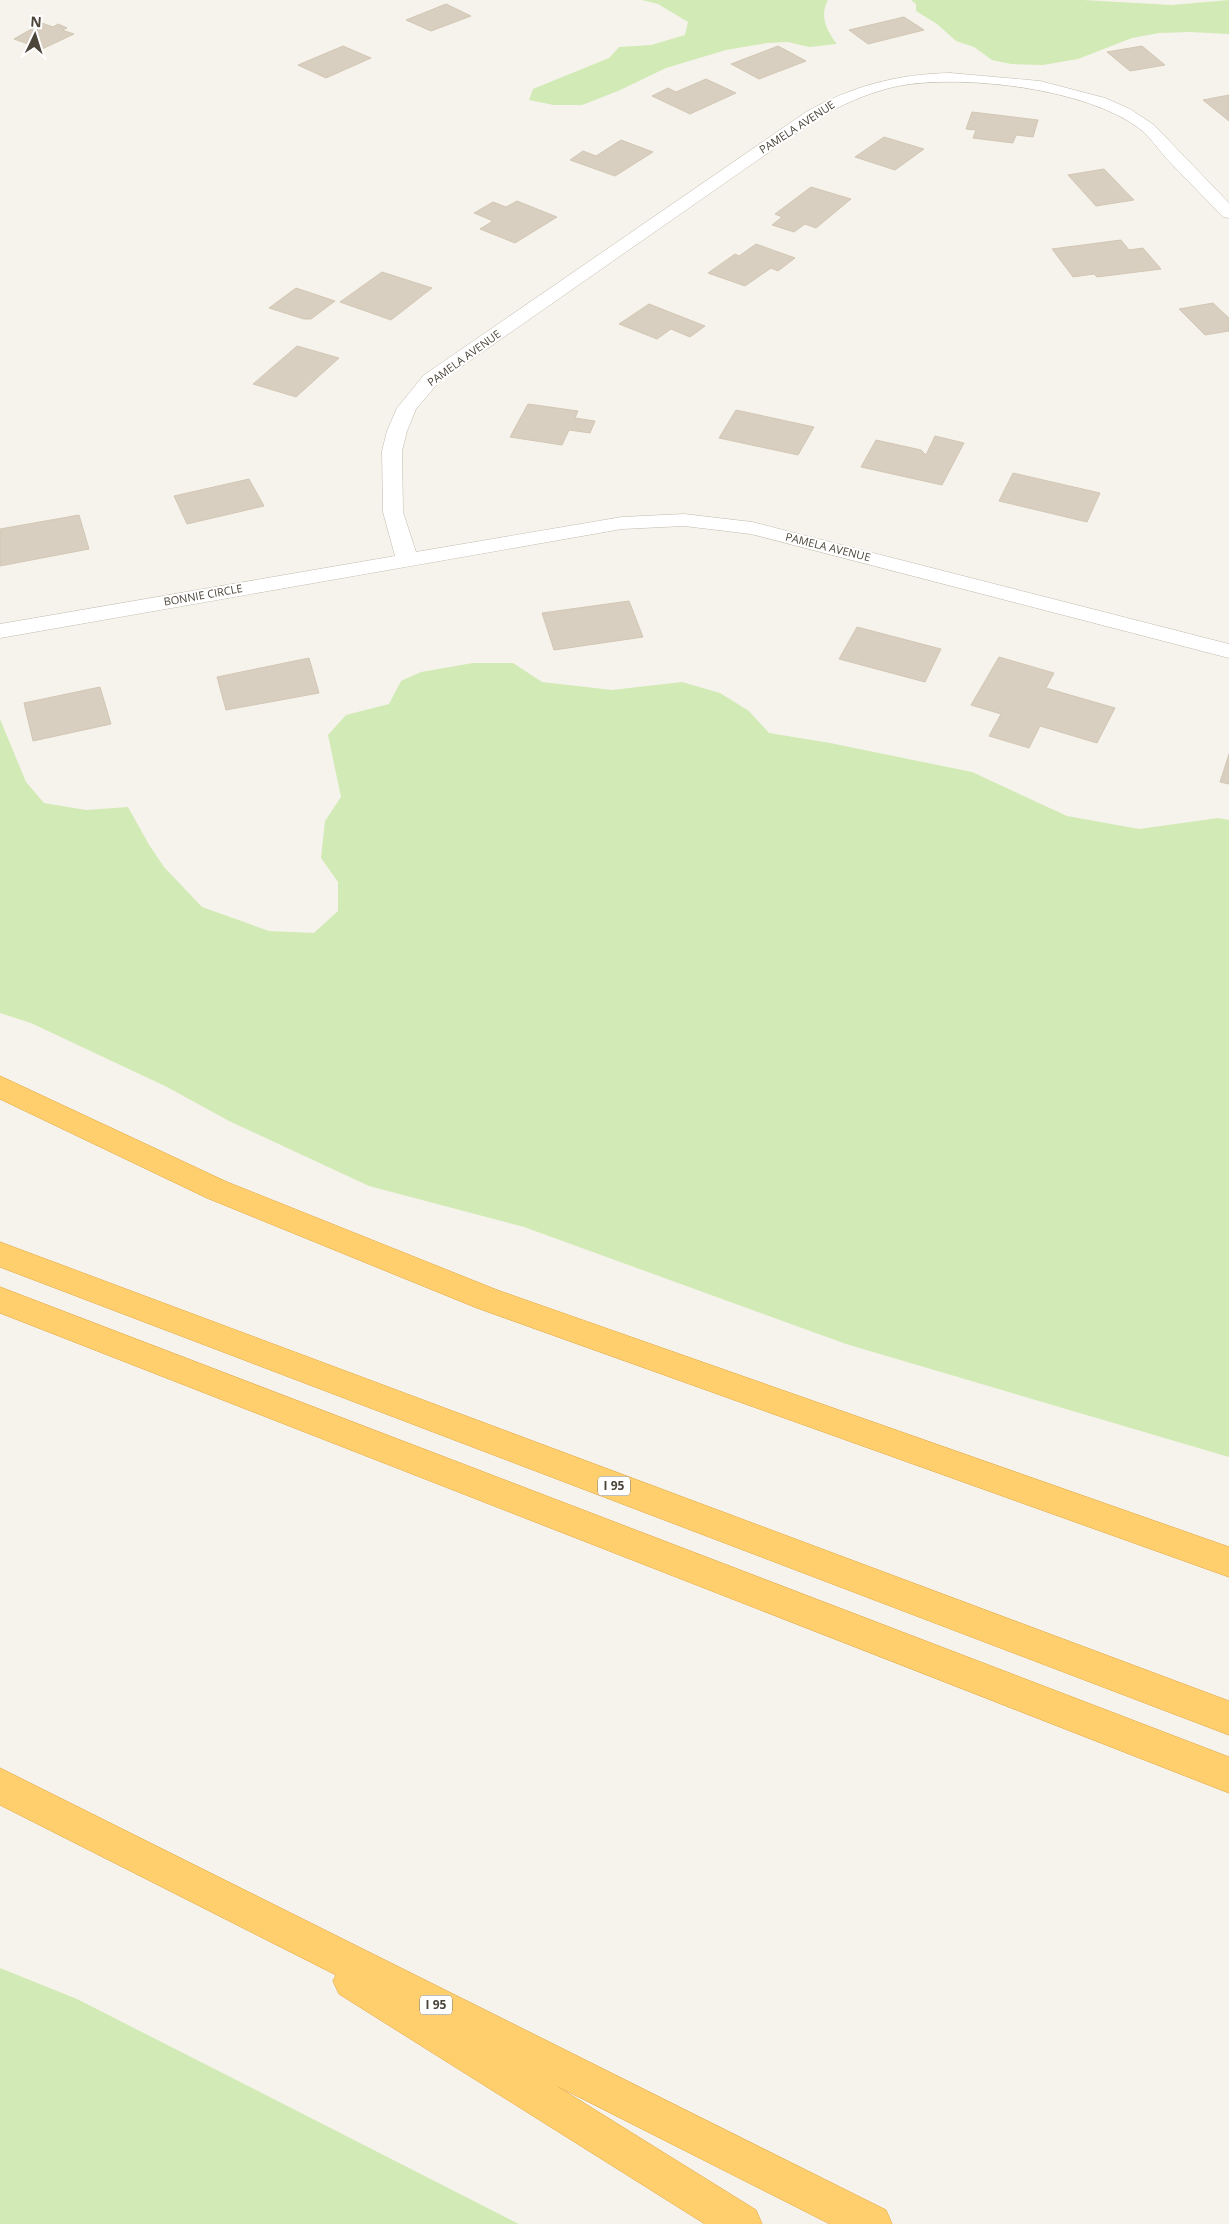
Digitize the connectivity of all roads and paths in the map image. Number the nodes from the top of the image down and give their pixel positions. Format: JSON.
{"nodes":[{"id":1,"x":1229,"y":213,"type":"edge"},
{"id":2,"x":407,"y":559,"type":"junction"},
{"id":3,"x":0,"y":631,"type":"edge"},
{"id":4,"x":1229,"y":651,"type":"edge"},
{"id":5,"x":0,"y":1087,"type":"edge"},
{"id":6,"x":0,"y":1254,"type":"edge"},
{"id":7,"x":0,"y":1300,"type":"edge"},
{"id":8,"x":1229,"y":1562,"type":"edge"},
{"id":9,"x":1229,"y":1718,"type":"edge"},
{"id":10,"x":1229,"y":1775,"type":"edge"},
{"id":11,"x":0,"y":1786,"type":"edge"},
{"id":12,"x":211,"y":1893,"type":"junction"},
{"id":13,"x":742,"y":2224,"type":"edge"},
{"id":14,"x":872,"y":2224,"type":"edge"}],
"edges":[{"from":1,"to":2,"type":"street","name":"PAMELA AVENUE"},
{"from":2,"to":3,"type":"street","name":"BONNIE CIRCLE"},
{"from":2,"to":4,"type":"street","name":"PAMELA AVENUE"},
{"from":5,"to":8,"type":"highway"},
{"from":6,"to":9,"type":"highway","number":"I 95"},
{"from":7,"to":10,"type":"highway"},
{"from":11,"to":12,"type":"highway","number":"I 95"},
{"from":12,"to":13,"type":"highway"},
{"from":12,"to":14,"type":"highway","number":"I 95"}]}
